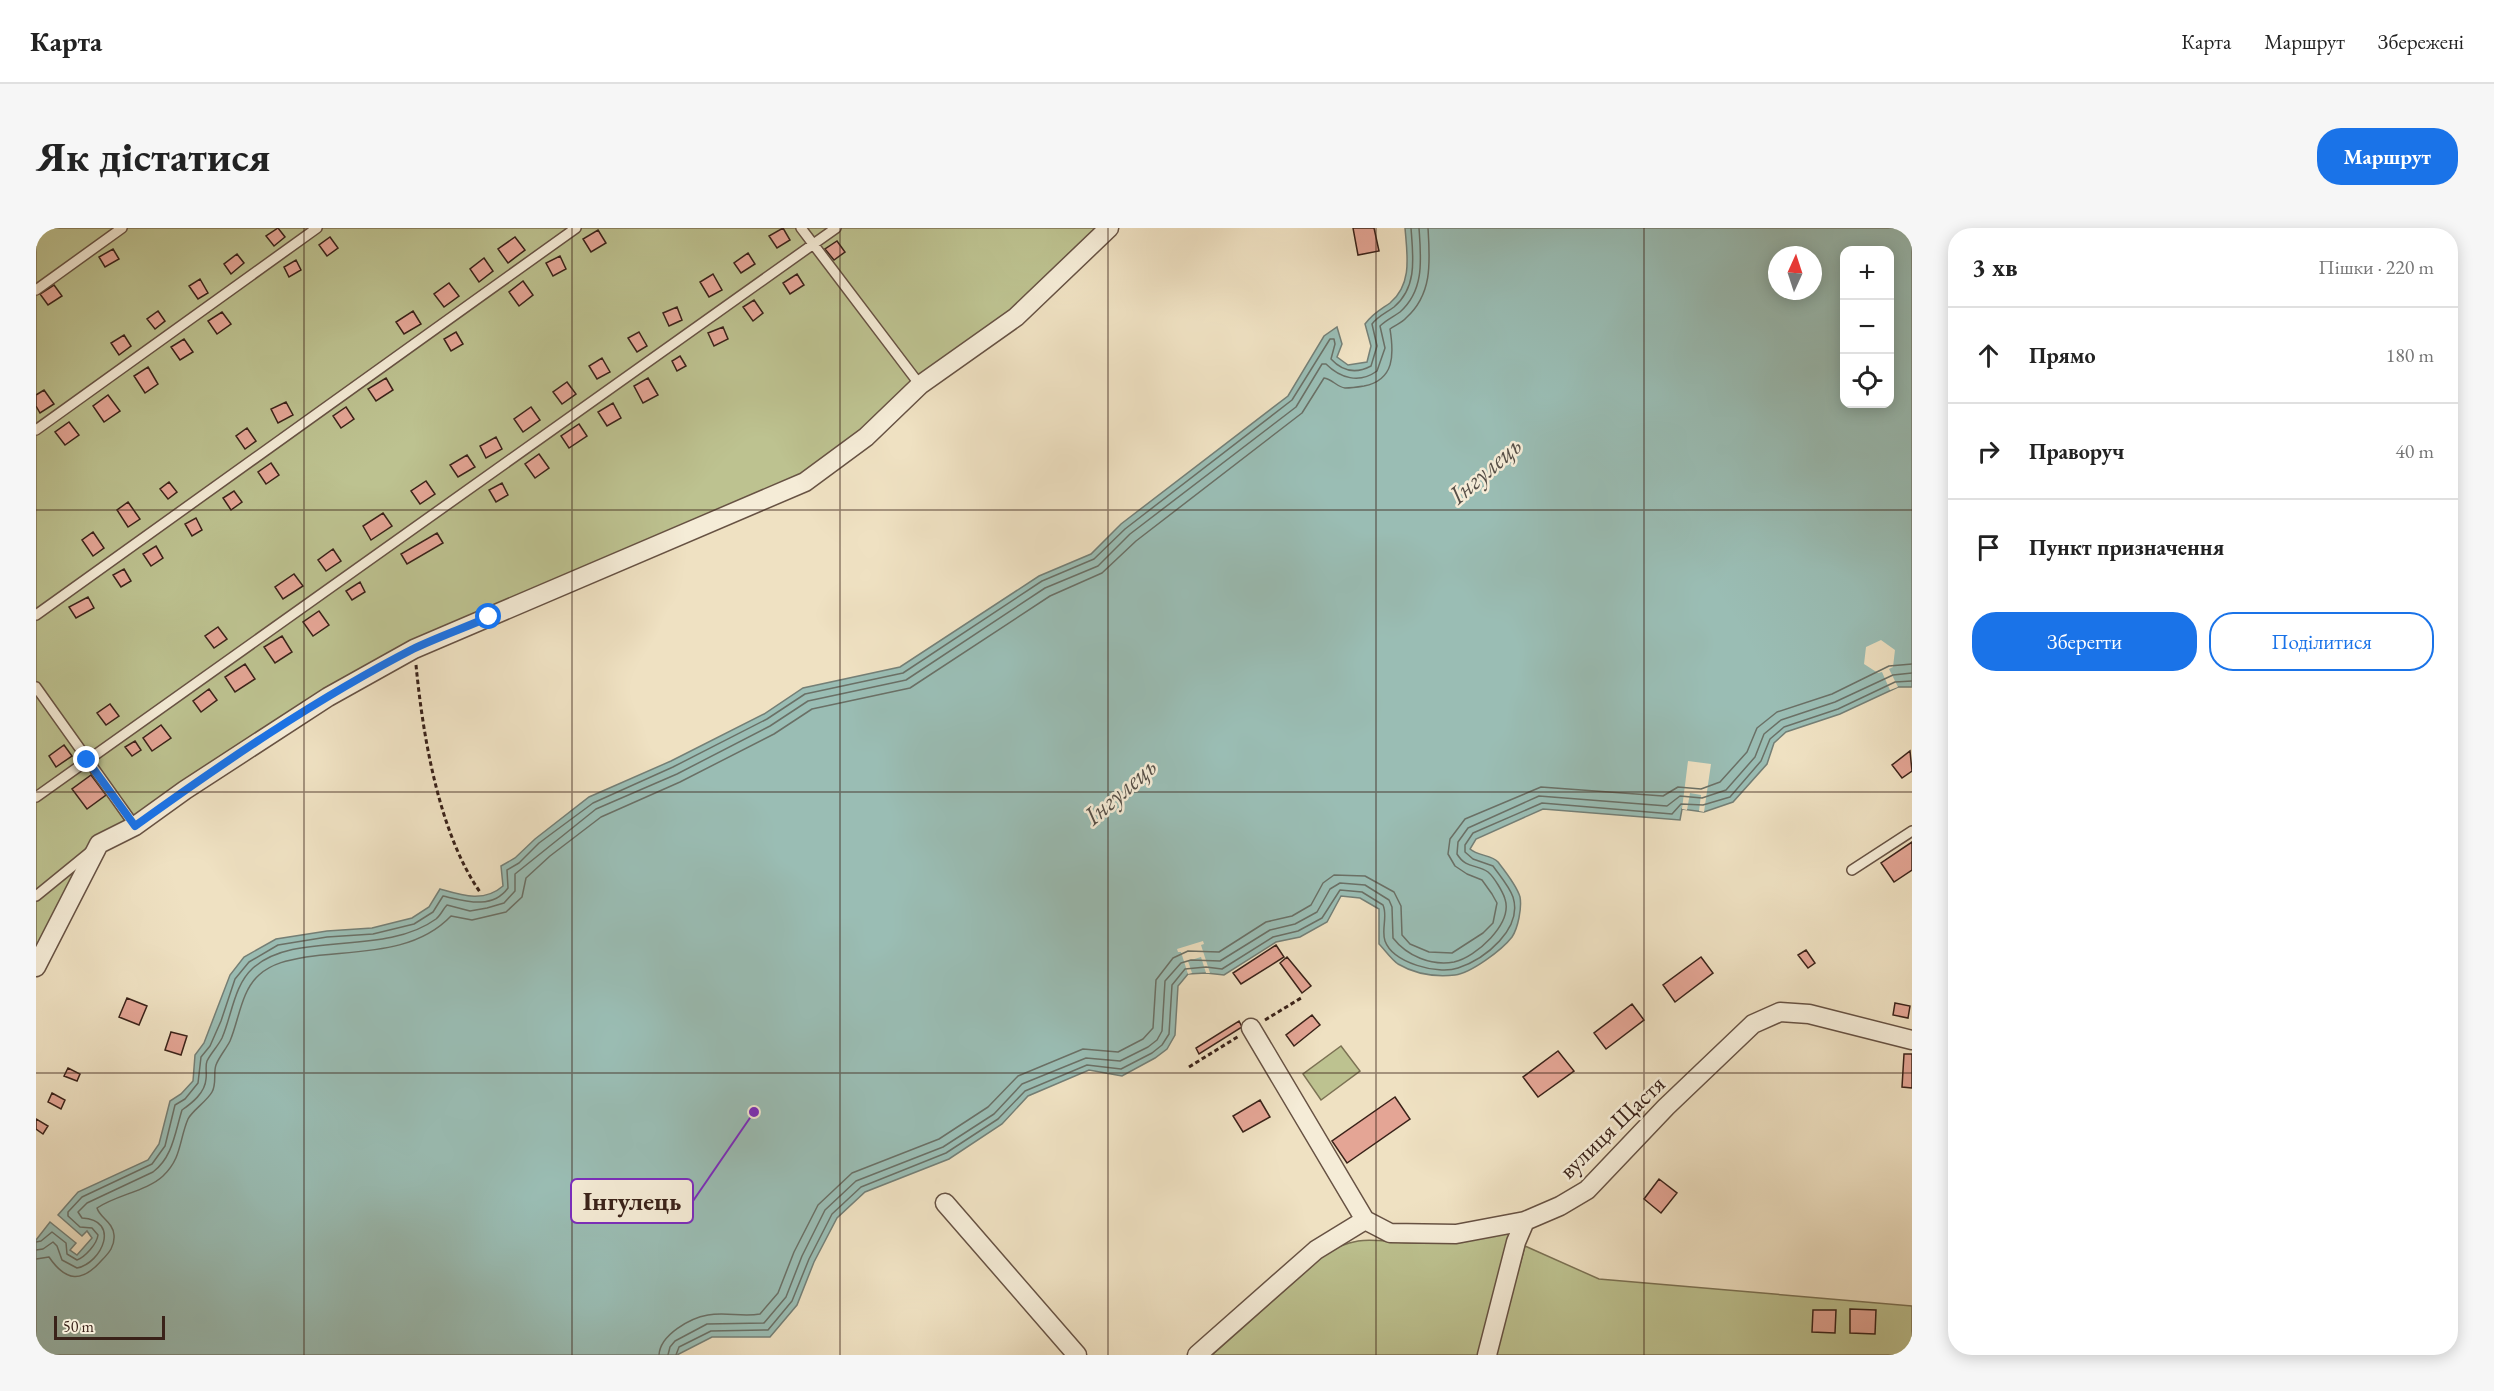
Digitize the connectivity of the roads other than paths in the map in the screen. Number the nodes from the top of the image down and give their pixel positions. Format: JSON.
{"nodes":[{"id":1,"x":122,"y":228,"type":"edge"},
{"id":2,"x":317,"y":228,"type":"edge"},
{"id":3,"x":576,"y":228,"type":"edge"},
{"id":4,"x":801,"y":228,"type":"edge"},
{"id":5,"x":836,"y":228,"type":"edge"},
{"id":6,"x":1108,"y":228,"type":"edge"},
{"id":7,"x":813,"y":243,"type":"junction"},
{"id":8,"x":36,"y":290,"type":"edge"},
{"id":9,"x":920,"y":385,"type":"junction"},
{"id":10,"x":36,"y":429,"type":"edge"},
{"id":11,"x":36,"y":615,"type":"edge"},
{"id":12,"x":36,"y":687,"type":"edge"},
{"id":13,"x":87,"y":760,"type":"junction"},
{"id":14,"x":36,"y":796,"type":"edge"},
{"id":15,"x":135,"y":826,"type":"junction"},
{"id":16,"x":1912,"y":831,"type":"edge"},
{"id":17,"x":99,"y":844,"type":"junction"},
{"id":18,"x":1852,"y":870,"type":"dead end"},
{"id":19,"x":36,"y":896,"type":"edge"},
{"id":20,"x":36,"y":967,"type":"edge"},
{"id":21,"x":1251,"y":1029,"type":"dead end"},
{"id":22,"x":1912,"y":1040,"type":"edge"},
{"id":23,"x":945,"y":1203,"type":"dead end"},
{"id":24,"x":1365,"y":1220,"type":"junction"},
{"id":25,"x":1525,"y":1221,"type":"junction"},
{"id":26,"x":1077,"y":1355,"type":"edge"},
{"id":27,"x":1197,"y":1355,"type":"edge"},
{"id":28,"x":1487,"y":1355,"type":"edge"}],
"edges":[{"from":1,"to":8,"type":"lane"},
{"from":2,"to":10,"type":"lane"},
{"from":3,"to":11,"type":"lane"},
{"from":4,"to":7,"type":"lane"},
{"from":5,"to":7,"type":"lane"},
{"from":6,"to":9,"type":"street"},
{"from":7,"to":9,"type":"lane"},
{"from":7,"to":13,"type":"lane"},
{"from":9,"to":15,"type":"street"},
{"from":12,"to":13,"type":"lane"},
{"from":13,"to":14,"type":"lane"},
{"from":13,"to":15,"type":"lane"},
{"from":15,"to":17,"type":"street"},
{"from":16,"to":18,"type":"lane"},
{"from":17,"to":19,"type":"lane"},
{"from":17,"to":20,"type":"street"},
{"from":21,"to":24,"type":"street"},
{"from":22,"to":25,"type":"street","name":"вулиця Щастя"},
{"from":23,"to":26,"type":"street"},
{"from":24,"to":25,"type":"street","name":"вулиця Щастя"},
{"from":24,"to":27,"type":"street"},
{"from":25,"to":28,"type":"street"}]}
